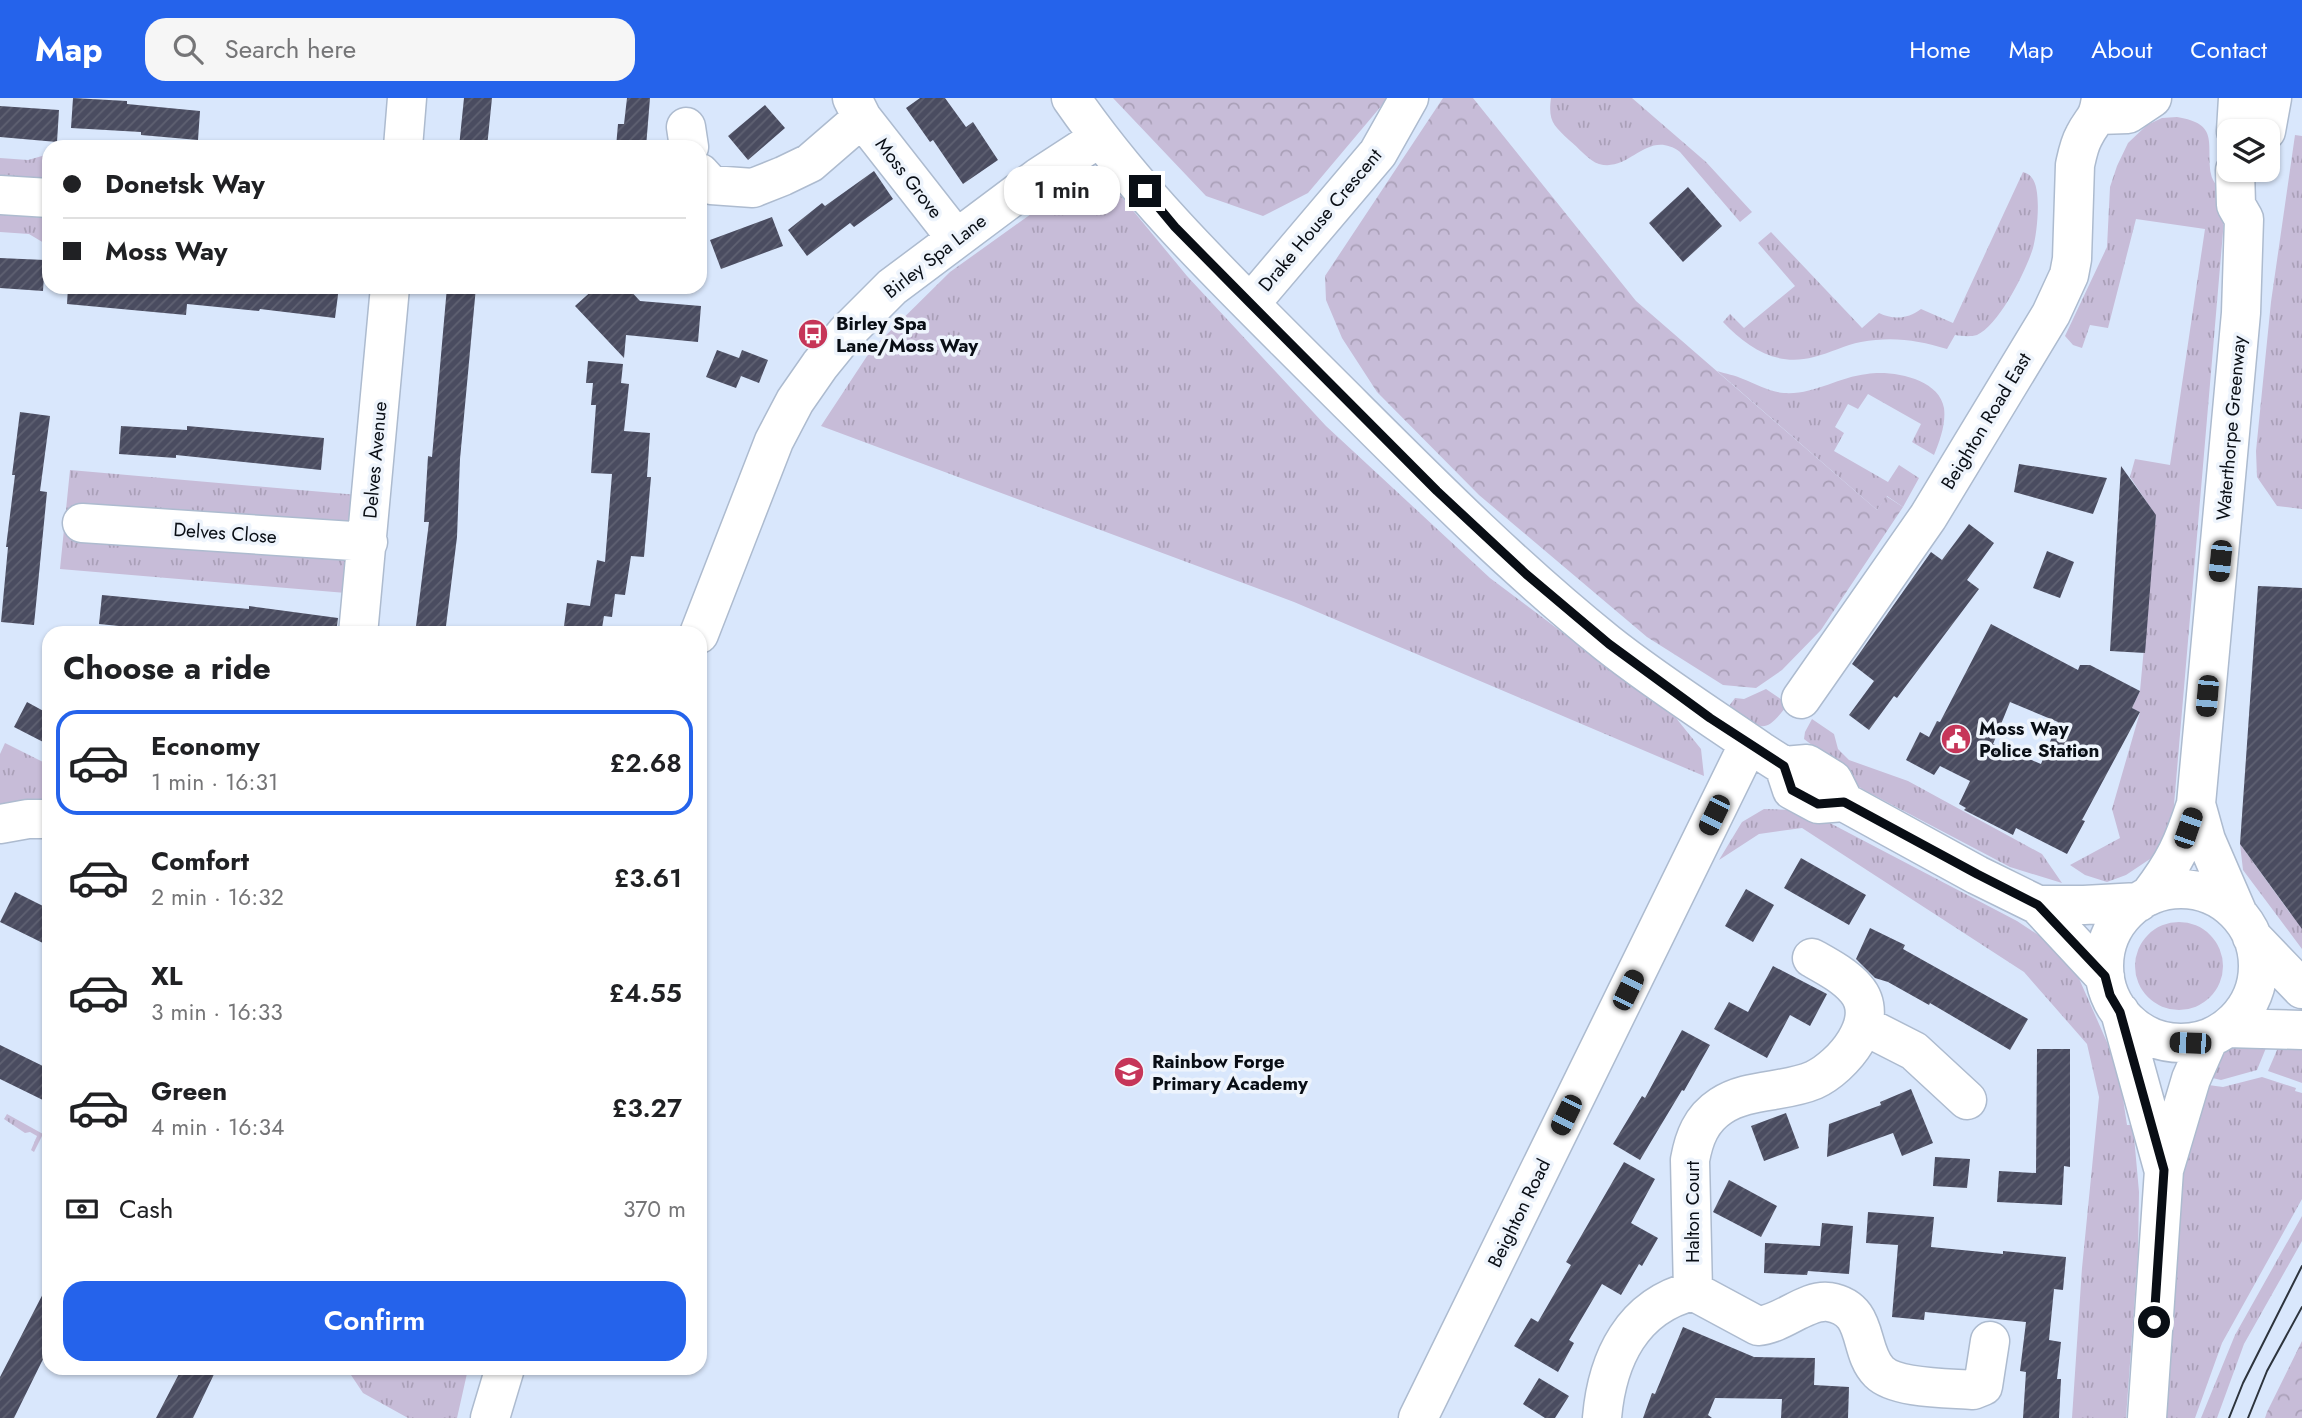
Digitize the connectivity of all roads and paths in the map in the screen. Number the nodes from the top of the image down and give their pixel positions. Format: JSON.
{"nodes":[{"id":1,"x":407,"y":98,"type":"edge"},
{"id":2,"x":1072,"y":98,"type":"edge"},
{"id":3,"x":1409,"y":98,"type":"edge"},
{"id":4,"x":2152,"y":98,"type":"edge"},
{"id":5,"x":2238,"y":98,"type":"edge"},
{"id":6,"x":2272,"y":98,"type":"edge"},
{"id":7,"x":2099,"y":107,"type":"edge"},
{"id":8,"x":857,"y":108,"type":"edge"},
{"id":9,"x":2237,"y":119,"type":"edge"},
{"id":10,"x":2268,"y":119,"type":"edge"},
{"id":11,"x":1099,"y":138,"type":"junction"},
{"id":12,"x":404,"y":140,"type":"edge"},
{"id":13,"x":707,"y":181,"type":"edge"},
{"id":14,"x":2235,"y":182,"type":"edge"},
{"id":15,"x":2259,"y":182,"type":"edge"},
{"id":16,"x":0,"y":195,"type":"edge"},
{"id":17,"x":42,"y":198,"type":"edge"},
{"id":18,"x":2244,"y":219,"type":"junction"},
{"id":19,"x":956,"y":238,"type":"junction"},
{"id":20,"x":389,"y":294,"type":"edge"},
{"id":21,"x":1250,"y":303,"type":"junction"},
{"id":22,"x":82,"y":523,"type":"dead end"},
{"id":23,"x":368,"y":542,"type":"junction"},
{"id":24,"x":359,"y":626,"type":"edge"},
{"id":25,"x":702,"y":626,"type":"edge"},
{"id":26,"x":1801,"y":699,"type":"dead end"},
{"id":27,"x":1749,"y":743,"type":"junction"},
{"id":28,"x":2196,"y":804,"type":"junction"},
{"id":29,"x":42,"y":818,"type":"edge"},
{"id":30,"x":0,"y":824,"type":"edge"},
{"id":31,"x":2144,"y":899,"type":"junction"},
{"id":32,"x":2038,"y":905,"type":"junction"},
{"id":33,"x":2245,"y":925,"type":"junction"},
{"id":34,"x":1812,"y":958,"type":"dead end"},
{"id":35,"x":2105,"y":976,"type":"junction"},
{"id":36,"x":2302,"y":989,"type":"edge"},
{"id":37,"x":2120,"y":1012,"type":"junction"},
{"id":38,"x":1863,"y":1025,"type":"junction"},
{"id":39,"x":2302,"y":1030,"type":"edge"},
{"id":40,"x":2218,"y":1033,"type":"junction"},
{"id":41,"x":1966,"y":1100,"type":"dead end"},
{"id":42,"x":2164,"y":1170,"type":"junction"},
{"id":43,"x":1693,"y":1291,"type":"junction"},
{"id":44,"x":1990,"y":1341,"type":"dead end"},
{"id":45,"x":503,"y":1375,"type":"edge"},
{"id":46,"x":490,"y":1418,"type":"edge"},
{"id":47,"x":1418,"y":1418,"type":"edge"},
{"id":48,"x":1602,"y":1418,"type":"edge"},
{"id":49,"x":2147,"y":1418,"type":"edge"}],
"edges":[{"from":1,"to":12,"type":"street"},
{"from":2,"to":11,"type":"street"},
{"from":3,"to":21,"type":"street","name":"Drake House Crescent"},
{"from":4,"to":7,"type":"street","name":"Beighton Road East"},
{"from":5,"to":9,"type":"street"},
{"from":6,"to":10,"type":"street"},
{"from":7,"to":26,"type":"street","name":"Beighton Road East"},
{"from":8,"to":13,"type":"street","name":"Moss Grove"},
{"from":8,"to":19,"type":"street","name":"Moss Grove"},
{"from":11,"to":19,"type":"street","name":"Birley Spa Lane"},
{"from":11,"to":21,"type":"street"},
{"from":14,"to":18,"type":"street","name":"Waterthorpe Greenway"},
{"from":15,"to":18,"type":"street","name":"Waterthorpe Greenway"},
{"from":16,"to":17,"type":"street"},
{"from":18,"to":28,"type":"street","name":"Waterthorpe Greenway"},
{"from":19,"to":25,"type":"street","name":"Birley Spa Lane"},
{"from":20,"to":23,"type":"street","name":"Delves Avenue"},
{"from":21,"to":27,"type":"street"},
{"from":22,"to":23,"type":"street","name":"Delves Close"},
{"from":23,"to":24,"type":"street","name":"Delves Avenue"},
{"from":27,"to":32,"type":"street"},
{"from":27,"to":47,"type":"street","name":"Beighton Road"},
{"from":28,"to":31,"type":"street","name":"Waterthorpe Greenway"},
{"from":28,"to":33,"type":"street","name":"Waterthorpe Greenway"},
{"from":29,"to":30,"type":"street"},
{"from":31,"to":32,"type":"street"},
{"from":31,"to":33,"type":"street"},
{"from":31,"to":35,"type":"street"},
{"from":32,"to":35,"type":"street"},
{"from":33,"to":36,"type":"street"},
{"from":33,"to":40,"type":"street"},
{"from":34,"to":38,"type":"street"},
{"from":35,"to":37,"type":"street"},
{"from":37,"to":40,"type":"street"},
{"from":37,"to":42,"type":"street"},
{"from":38,"to":41,"type":"street"},
{"from":38,"to":43,"type":"street","name":"Halton Court"},
{"from":39,"to":40,"type":"street"},
{"from":40,"to":42,"type":"street"},
{"from":42,"to":49,"type":"street"},
{"from":43,"to":44,"type":"street"},
{"from":43,"to":48,"type":"street"},
{"from":45,"to":46,"type":"street"}]}
